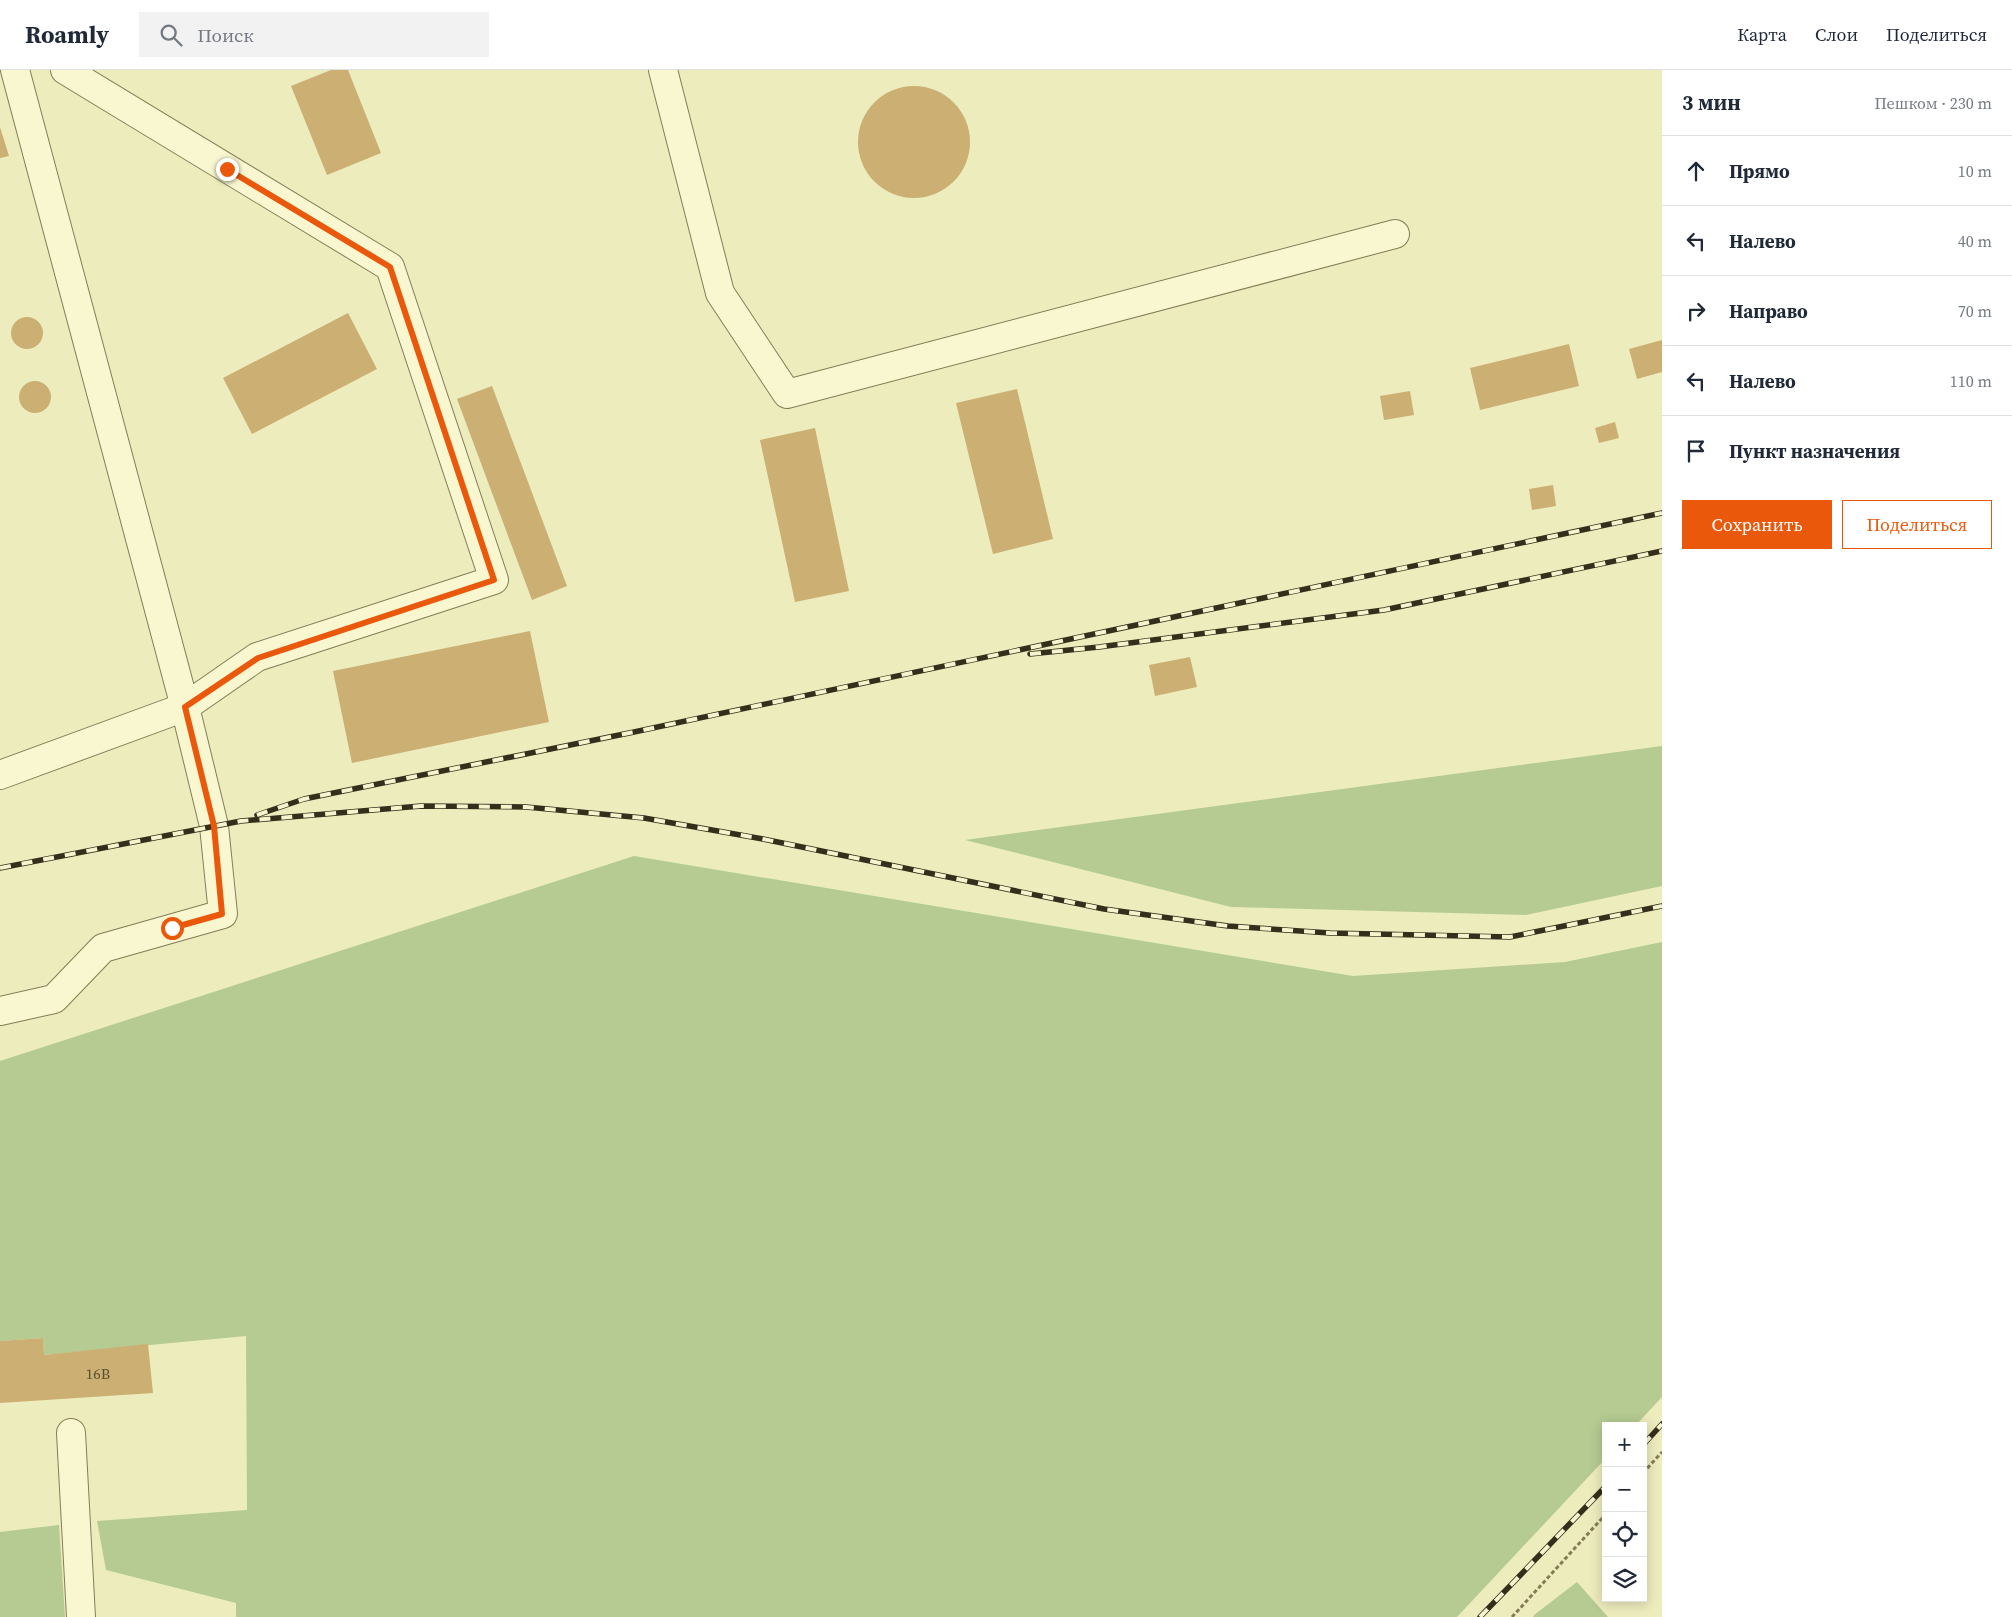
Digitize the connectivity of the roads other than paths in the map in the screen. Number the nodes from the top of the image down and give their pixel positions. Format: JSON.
{"nodes":[{"id":1,"x":65,"y":70,"type":"edge"},
{"id":2,"x":663,"y":70,"type":"edge"},
{"id":3,"x":10,"y":75,"type":"edge"},
{"id":4,"x":1394,"y":234,"type":"dead end"},
{"id":5,"x":185,"y":707,"type":"junction"},
{"id":6,"x":0,"y":774,"type":"edge"},
{"id":7,"x":0,"y":1011,"type":"edge"},
{"id":8,"x":71,"y":1433,"type":"dead end"},
{"id":9,"x":81,"y":1617,"type":"edge"}],
"edges":[{"from":1,"to":5,"type":"lane"},
{"from":2,"to":4,"type":"lane"},
{"from":3,"to":5,"type":"lane"},
{"from":5,"to":6,"type":"lane"},
{"from":5,"to":7,"type":"lane"},
{"from":8,"to":9,"type":"lane"}]}
